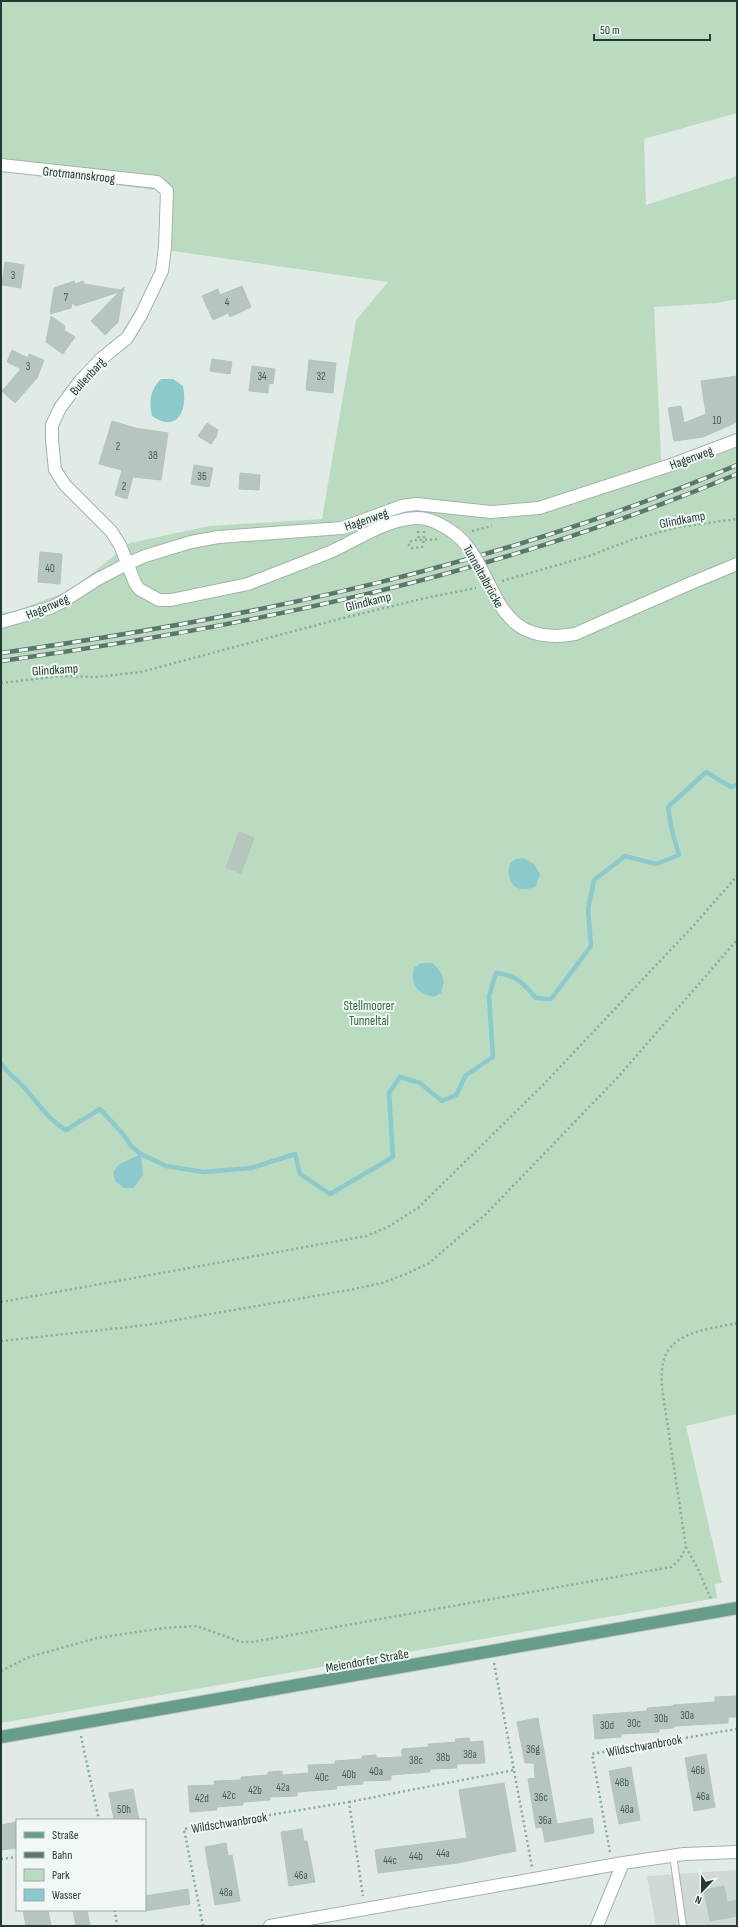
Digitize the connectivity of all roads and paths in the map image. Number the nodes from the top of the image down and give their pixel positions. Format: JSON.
{"nodes":[{"id":1,"x":1,"y":165,"type":"edge"},
{"id":2,"x":157,"y":182,"type":"joint"},
{"id":3,"x":737,"y":440,"type":"edge"},
{"id":4,"x":737,"y":519,"type":"edge"},
{"id":5,"x":424,"y":536,"type":"dead end"},
{"id":6,"x":418,"y":540,"type":"dead end"},
{"id":7,"x":127,"y":564,"type":"junction"},
{"id":8,"x":737,"y":564,"type":"edge"},
{"id":9,"x":495,"y":583,"type":"dead end"},
{"id":10,"x":480,"y":587,"type":"dead end"},
{"id":11,"x":1,"y":622,"type":"edge"},
{"id":12,"x":1,"y":683,"type":"edge"},
{"id":13,"x":737,"y":876,"type":"edge"},
{"id":14,"x":737,"y":940,"type":"edge"},
{"id":15,"x":1,"y":1302,"type":"edge"},
{"id":16,"x":737,"y":1324,"type":"edge"},
{"id":17,"x":1,"y":1342,"type":"edge"},
{"id":18,"x":686,"y":1547,"type":"junction"},
{"id":19,"x":711,"y":1602,"type":"dead end"},
{"id":20,"x":737,"y":1608,"type":"edge"},
{"id":21,"x":492,"y":1652,"type":"junction"},
{"id":22,"x":1,"y":1671,"type":"edge"},
{"id":23,"x":78,"y":1724,"type":"junction"},
{"id":24,"x":737,"y":1728,"type":"edge"},
{"id":25,"x":1,"y":1737,"type":"edge"},
{"id":26,"x":514,"y":1770,"type":"junction"},
{"id":27,"x":349,"y":1802,"type":"junction"},
{"id":28,"x":99,"y":1819,"type":"edge"},
{"id":29,"x":737,"y":1852,"type":"edge"},
{"id":30,"x":673,"y":1855,"type":"junction"},
{"id":31,"x":16,"y":1857,"type":"edge"},
{"id":32,"x":1,"y":1859,"type":"edge"},
{"id":33,"x":617,"y":1864,"type":"junction"},
{"id":34,"x":534,"y":1879,"type":"junction"},
{"id":35,"x":366,"y":1910,"type":"junction"},
{"id":36,"x":114,"y":1911,"type":"edge"},
{"id":37,"x":117,"y":1926,"type":"edge"},
{"id":38,"x":203,"y":1926,"type":"edge"},
{"id":39,"x":270,"y":1926,"type":"edge"},
{"id":40,"x":597,"y":1926,"type":"edge"},
{"id":41,"x":683,"y":1926,"type":"edge"}],
"edges":[{"from":1,"to":2,"type":"street","name":"Grotmannskroog"},
{"from":2,"to":7,"type":"street","name":"Bullenbarg"},
{"from":3,"to":7,"type":"street","name":"Hagenweg"},
{"from":4,"to":9,"type":"path","name":"Glindkamp"},
{"from":5,"to":6,"type":"path"},
{"from":7,"to":8,"type":"street","name":"Tunneltalbrücke","bridge":true},
{"from":7,"to":11,"type":"street","name":"Hagenweg"},
{"from":10,"to":12,"type":"path","name":"Glindkamp"},
{"from":13,"to":15,"type":"path"},
{"from":14,"to":17,"type":"path"},
{"from":16,"to":18,"type":"path"},
{"from":18,"to":19,"type":"path"},
{"from":18,"to":22,"type":"path"},
{"from":20,"to":21,"type":"main road","name":"Meiendorfer Straße"},
{"from":21,"to":23,"type":"main road","name":"Meiendorfer Straße"},
{"from":21,"to":26,"type":"path"},
{"from":23,"to":25,"type":"main road","name":"Meiendorfer Straße"},
{"from":23,"to":28,"type":"path"},
{"from":24,"to":33,"type":"path","name":"Wildschwanbrook"},
{"from":26,"to":27,"type":"path","name":"Wildschwanbrook"},
{"from":26,"to":34,"type":"path"},
{"from":27,"to":35,"type":"path"},
{"from":27,"to":38,"type":"path","name":"Wildschwanbrook"},
{"from":29,"to":30,"type":"street"},
{"from":30,"to":33,"type":"street"},
{"from":30,"to":41,"type":"lane"},
{"from":31,"to":32,"type":"path"},
{"from":33,"to":34,"type":"street"},
{"from":33,"to":40,"type":"street"},
{"from":34,"to":35,"type":"street"},
{"from":35,"to":39,"type":"street"},
{"from":36,"to":37,"type":"path"}]}
